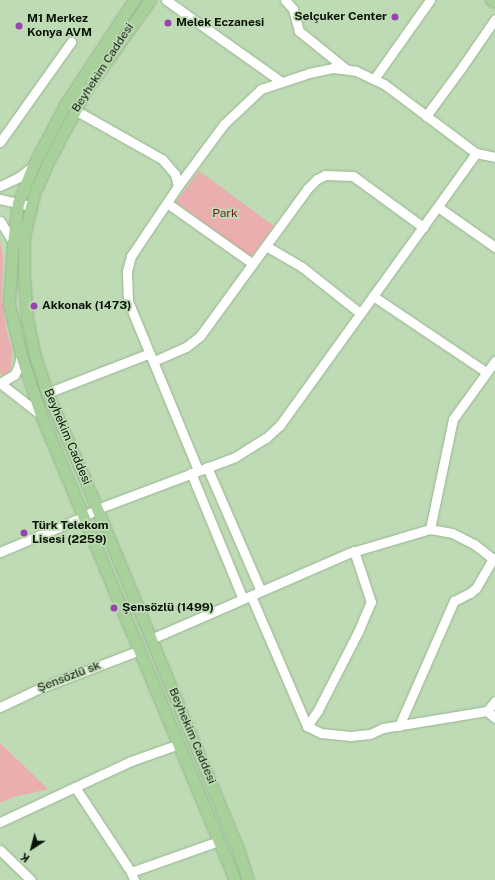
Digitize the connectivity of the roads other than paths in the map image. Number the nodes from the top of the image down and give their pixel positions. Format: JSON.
{"nodes":[{"id":1,"x":134,"y":0,"type":"edge"},
{"id":2,"x":150,"y":0,"type":"edge"},
{"id":3,"x":166,"y":0,"type":"edge"},
{"id":4,"x":285,"y":0,"type":"edge"},
{"id":5,"x":430,"y":0,"type":"edge"},
{"id":6,"x":491,"y":0,"type":"edge"},
{"id":7,"x":495,"y":2,"type":"edge"},
{"id":8,"x":495,"y":19,"type":"edge"},
{"id":9,"x":71,"y":42,"type":"dead end"},
{"id":10,"x":347,"y":70,"type":"junction"},
{"id":11,"x":374,"y":79,"type":"junction"},
{"id":12,"x":282,"y":82,"type":"junction"},
{"id":13,"x":75,"y":110,"type":"junction"},
{"id":14,"x":426,"y":116,"type":"junction"},
{"id":15,"x":0,"y":142,"type":"edge"},
{"id":16,"x":476,"y":153,"type":"junction"},
{"id":17,"x":495,"y":157,"type":"edge"},
{"id":18,"x":33,"y":166,"type":"junction"},
{"id":19,"x":0,"y":186,"type":"edge"},
{"id":20,"x":178,"y":186,"type":"junction"},
{"id":21,"x":0,"y":199,"type":"edge"},
{"id":22,"x":18,"y":203,"type":"junction"},
{"id":23,"x":167,"y":203,"type":"junction"},
{"id":24,"x":31,"y":206,"type":"junction"},
{"id":25,"x":438,"y":207,"type":"junction"},
{"id":26,"x":0,"y":221,"type":"edge"},
{"id":27,"x":423,"y":227,"type":"junction"},
{"id":28,"x":13,"y":242,"type":"junction"},
{"id":29,"x":266,"y":246,"type":"junction"},
{"id":30,"x":495,"y":247,"type":"edge"},
{"id":31,"x":253,"y":264,"type":"junction"},
{"id":32,"x":373,"y":296,"type":"junction"},
{"id":33,"x":360,"y":313,"type":"junction"},
{"id":34,"x":21,"y":355,"type":"junction"},
{"id":35,"x":152,"y":357,"type":"junction"},
{"id":36,"x":495,"y":361,"type":"edge"},
{"id":37,"x":486,"y":372,"type":"junction"},
{"id":38,"x":0,"y":383,"type":"edge"},
{"id":39,"x":47,"y":393,"type":"junction"},
{"id":40,"x":42,"y":415,"type":"junction"},
{"id":41,"x":198,"y":470,"type":"junction"},
{"id":42,"x":97,"y":509,"type":"junction"},
{"id":43,"x":83,"y":517,"type":"junction"},
{"id":44,"x":430,"y":529,"type":"junction"},
{"id":45,"x":354,"y":551,"type":"junction"},
{"id":46,"x":0,"y":552,"type":"edge"},
{"id":47,"x":494,"y":560,"type":"edge"},
{"id":48,"x":261,"y":591,"type":"junction"},
{"id":49,"x":247,"y":597,"type":"junction"},
{"id":50,"x":151,"y":639,"type":"junction"},
{"id":51,"x":140,"y":650,"type":"junction"},
{"id":52,"x":495,"y":701,"type":"edge"},
{"id":53,"x":0,"y":706,"type":"edge"},
{"id":54,"x":487,"y":711,"type":"junction"},
{"id":55,"x":495,"y":718,"type":"edge"},
{"id":56,"x":307,"y":726,"type":"junction"},
{"id":57,"x":399,"y":726,"type":"junction"},
{"id":58,"x":179,"y":744,"type":"junction"},
{"id":59,"x":75,"y":788,"type":"junction"},
{"id":60,"x":0,"y":822,"type":"edge"},
{"id":61,"x":219,"y":841,"type":"junction"},
{"id":62,"x":0,"y":850,"type":"edge"},
{"id":63,"x":132,"y":876,"type":"edge"},
{"id":64,"x":31,"y":880,"type":"edge"},
{"id":65,"x":234,"y":880,"type":"edge"},
{"id":66,"x":248,"y":880,"type":"edge"}],
"edges":[{"from":1,"to":18,"type":"main road","name":"Beyhekim Caddesi"},
{"from":2,"to":13,"type":"main road","name":"Beyhekim Caddesi"},
{"from":3,"to":12,"type":"street"},
{"from":4,"to":10,"type":"street"},
{"from":5,"to":11,"type":"street"},
{"from":6,"to":7,"type":"main road"},
{"from":8,"to":14,"type":"street"},
{"from":9,"to":15,"type":"street"},
{"from":10,"to":11,"type":"street"},
{"from":10,"to":12,"type":"street"},
{"from":11,"to":14,"type":"street"},
{"from":12,"to":20,"type":"street"},
{"from":13,"to":20,"type":"street"},
{"from":13,"to":24,"type":"main road","name":"Beyhekim Caddesi"},
{"from":14,"to":16,"type":"street"},
{"from":16,"to":17,"type":"street"},
{"from":16,"to":25,"type":"street"},
{"from":18,"to":19,"type":"street"},
{"from":18,"to":22,"type":"main road","name":"Beyhekim Caddesi"},
{"from":20,"to":23,"type":"street"},
{"from":21,"to":22,"type":"street"},
{"from":22,"to":24,"type":"street"},
{"from":22,"to":28,"type":"main road","name":"Beyhekim Caddesi"},
{"from":23,"to":31,"type":"street"},
{"from":23,"to":35,"type":"street"},
{"from":24,"to":39,"type":"main road","name":"Beyhekim Caddesi"},
{"from":25,"to":27,"type":"street"},
{"from":25,"to":30,"type":"street"},
{"from":26,"to":28,"type":"street"},
{"from":27,"to":29,"type":"street"},
{"from":27,"to":32,"type":"street"},
{"from":28,"to":34,"type":"main road","name":"Beyhekim Caddesi"},
{"from":29,"to":31,"type":"street"},
{"from":29,"to":33,"type":"street"},
{"from":31,"to":35,"type":"street"},
{"from":32,"to":33,"type":"street"},
{"from":32,"to":37,"type":"street"},
{"from":33,"to":41,"type":"street"},
{"from":34,"to":38,"type":"street"},
{"from":34,"to":40,"type":"main road","name":"Beyhekim Caddesi"},
{"from":35,"to":39,"type":"street"},
{"from":35,"to":41,"type":"street"},
{"from":36,"to":37,"type":"street"},
{"from":37,"to":44,"type":"street"},
{"from":38,"to":40,"type":"street"},
{"from":39,"to":42,"type":"main road","name":"Beyhekim Caddesi"},
{"from":40,"to":43,"type":"main road","name":"Beyhekim Caddesi"},
{"from":41,"to":42,"type":"street"},
{"from":41,"to":48,"type":"street"},
{"from":41,"to":49,"type":"street"},
{"from":42,"to":43,"type":"street"},
{"from":42,"to":50,"type":"main road","name":"Beyhekim Caddesi"},
{"from":43,"to":46,"type":"street"},
{"from":43,"to":51,"type":"main road","name":"Beyhekim Caddesi"},
{"from":44,"to":45,"type":"street"},
{"from":44,"to":47,"type":"street"},
{"from":45,"to":48,"type":"street"},
{"from":45,"to":56,"type":"street"},
{"from":47,"to":57,"type":"street"},
{"from":48,"to":49,"type":"street"},
{"from":49,"to":50,"type":"street"},
{"from":49,"to":56,"type":"street"},
{"from":50,"to":66,"type":"main road","name":"Beyhekim Caddesi"},
{"from":51,"to":53,"type":"street","name":"Şensözlü sk"},
{"from":51,"to":58,"type":"main road","name":"Beyhekim Caddesi"},
{"from":52,"to":54,"type":"street"},
{"from":54,"to":55,"type":"street"},
{"from":54,"to":57,"type":"street"},
{"from":56,"to":57,"type":"street"},
{"from":58,"to":59,"type":"street"},
{"from":58,"to":61,"type":"main road","name":"Beyhekim Caddesi"},
{"from":59,"to":60,"type":"street"},
{"from":59,"to":63,"type":"street"},
{"from":61,"to":63,"type":"street"},
{"from":61,"to":65,"type":"main road","name":"Beyhekim Caddesi"},
{"from":62,"to":64,"type":"street"}]}
